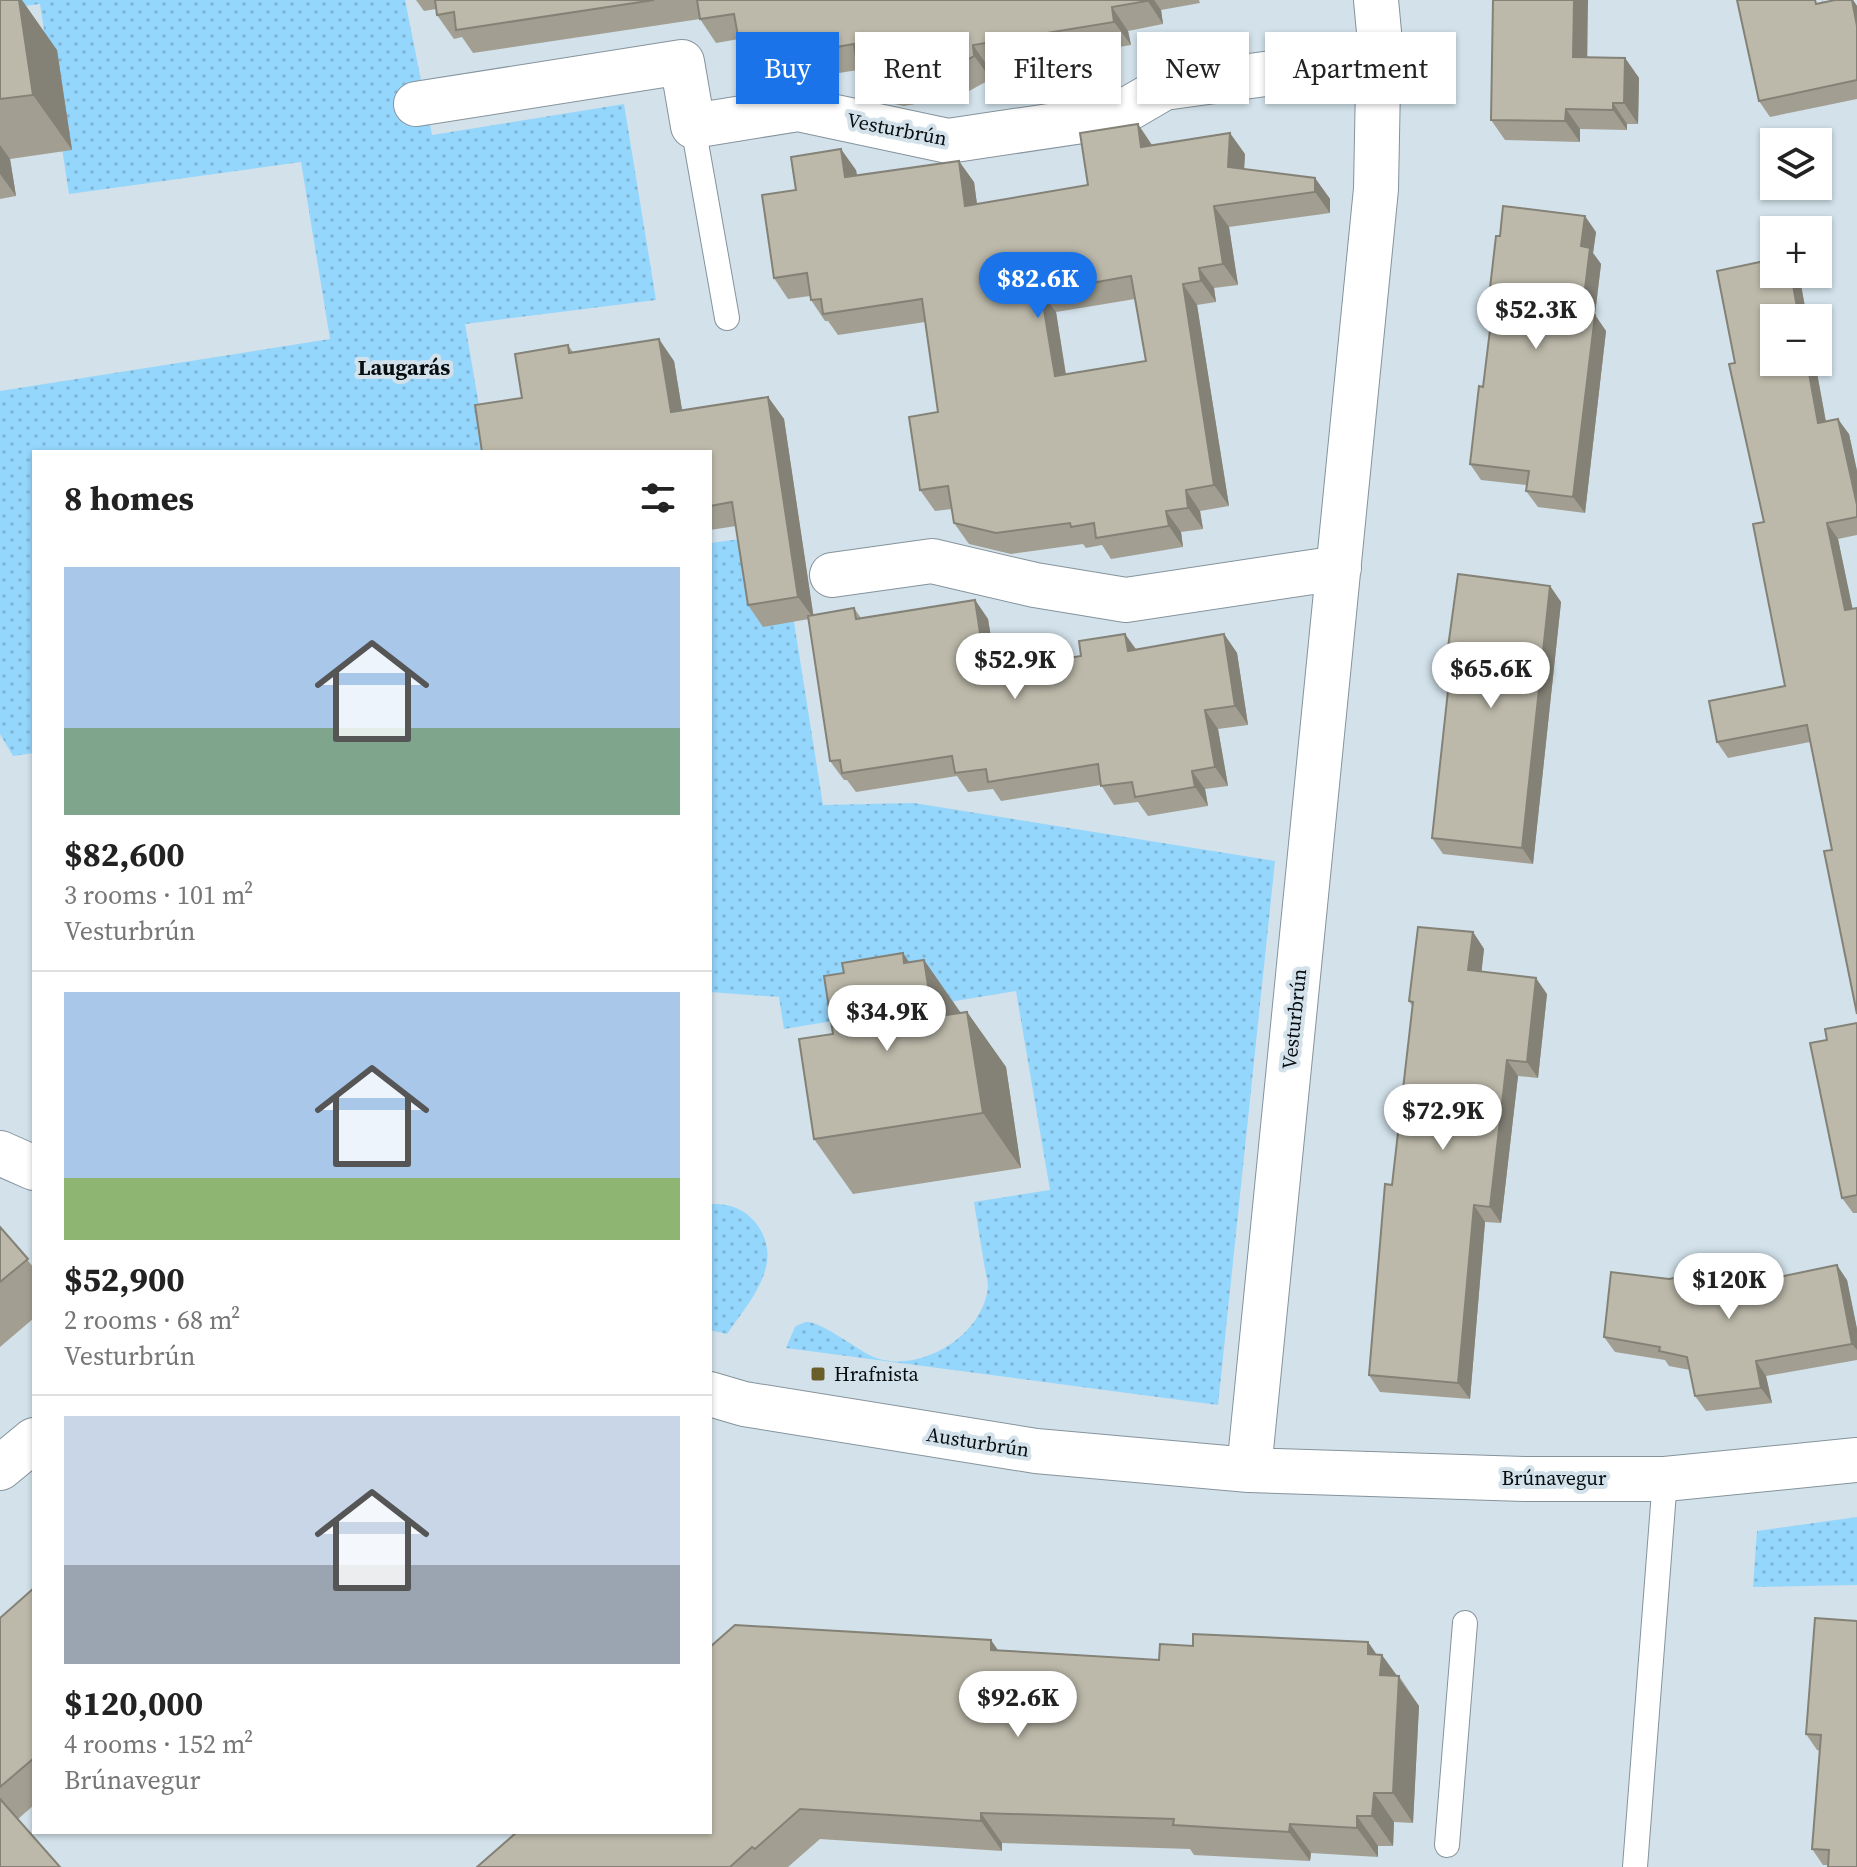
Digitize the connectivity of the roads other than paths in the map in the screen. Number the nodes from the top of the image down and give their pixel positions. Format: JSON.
{"nodes":[{"id":1,"x":1376,"y":0,"type":"edge"},
{"id":2,"x":1379,"y":32,"type":"edge"},
{"id":3,"x":1265,"y":74,"type":"edge"},
{"id":4,"x":416,"y":104,"type":"dead end"},
{"id":5,"x":1378,"y":104,"type":"edge"},
{"id":6,"x":693,"y":126,"type":"junction"},
{"id":7,"x":727,"y":318,"type":"dead end"},
{"id":8,"x":1339,"y":568,"type":"junction"},
{"id":9,"x":832,"y":575,"type":"dead end"},
{"id":10,"x":0,"y":1153,"type":"edge"},
{"id":11,"x":32,"y":1167,"type":"edge"},
{"id":12,"x":712,"y":1395,"type":"edge"},
{"id":13,"x":32,"y":1442,"type":"edge"},
{"id":14,"x":1857,"y":1460,"type":"edge"},
{"id":15,"x":0,"y":1468,"type":"edge"},
{"id":16,"x":1249,"y":1470,"type":"junction"},
{"id":17,"x":1665,"y":1479,"type":"junction"},
{"id":18,"x":1465,"y":1623,"type":"dead end"},
{"id":19,"x":1447,"y":1845,"type":"dead end"},
{"id":20,"x":1635,"y":1867,"type":"edge"}],
"edges":[{"from":1,"to":2,"type":"street","name":"Vesturbrún"},
{"from":3,"to":6,"type":"street","name":"Vesturbrún"},
{"from":4,"to":6,"type":"street"},
{"from":5,"to":8,"type":"street","name":"Vesturbrún"},
{"from":6,"to":7,"type":"lane"},
{"from":8,"to":9,"type":"street"},
{"from":8,"to":16,"type":"street","name":"Vesturbrún"},
{"from":10,"to":11,"type":"street"},
{"from":12,"to":16,"type":"street","name":"Austurbrún"},
{"from":13,"to":15,"type":"street"},
{"from":14,"to":17,"type":"street","name":"Brúnavegur"},
{"from":16,"to":17,"type":"street","name":"Brúnavegur"},
{"from":17,"to":20,"type":"lane"},
{"from":18,"to":19,"type":"lane"}]}
